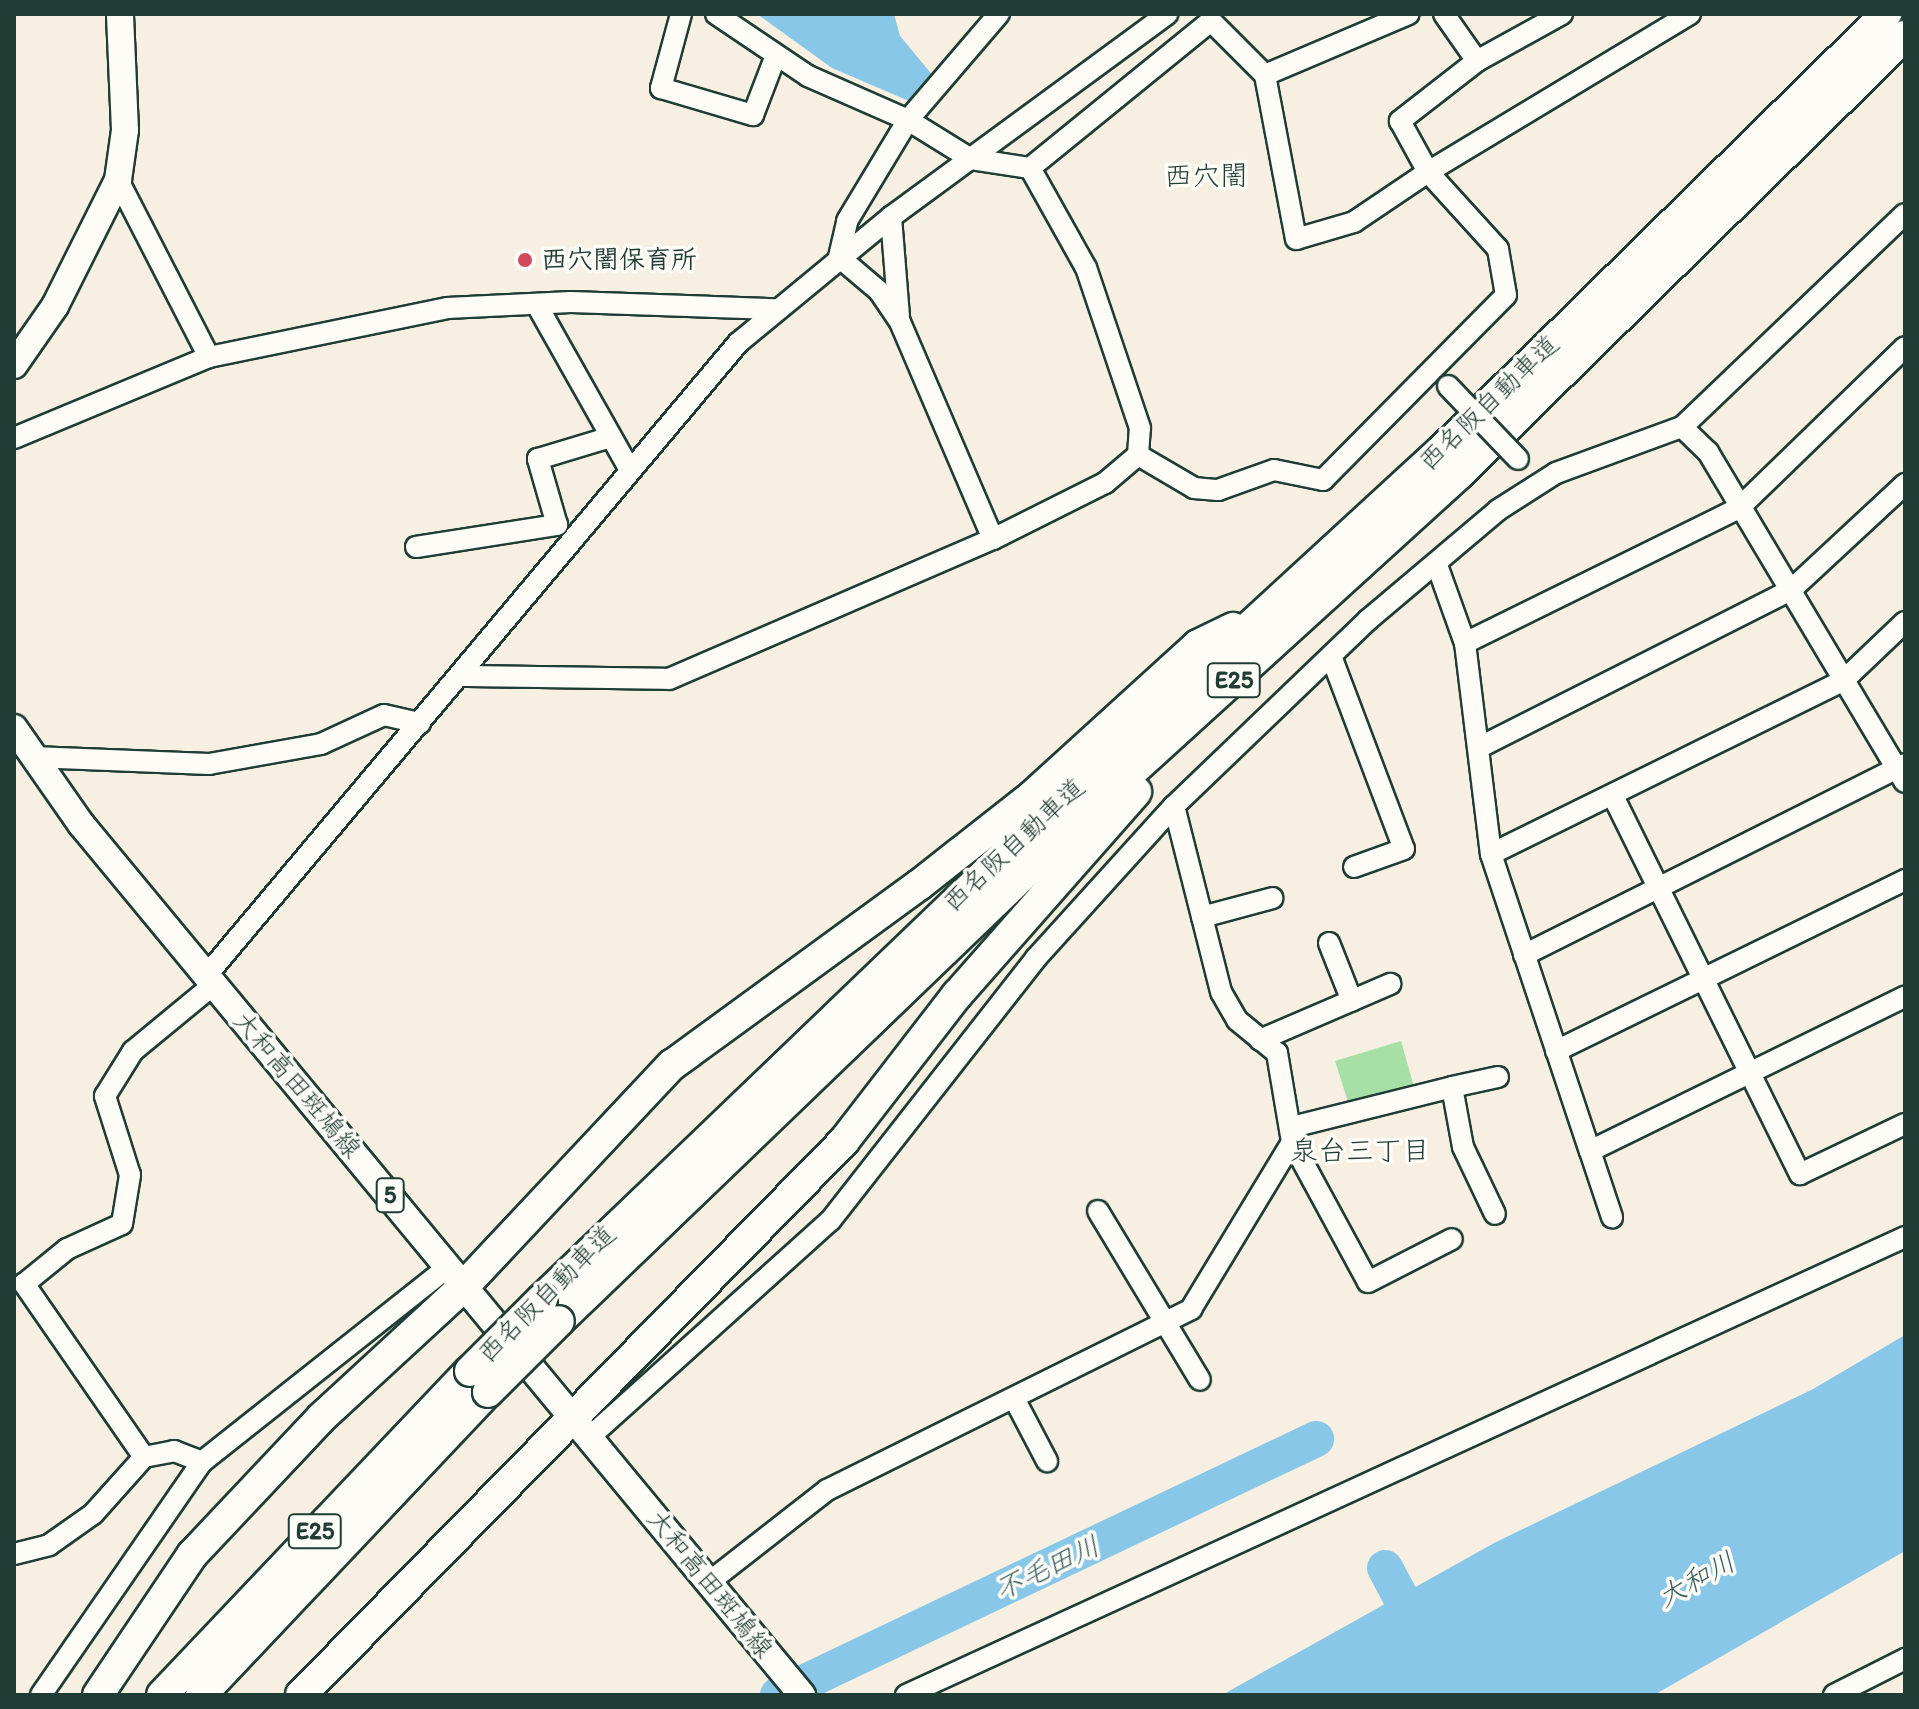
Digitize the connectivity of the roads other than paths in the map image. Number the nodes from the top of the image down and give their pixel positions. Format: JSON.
{"nodes":[{"id":1,"x":120,"y":14,"type":"edge"},
{"id":2,"x":681,"y":14,"type":"edge"},
{"id":3,"x":716,"y":14,"type":"edge"},
{"id":4,"x":999,"y":14,"type":"edge"},
{"id":5,"x":1167,"y":14,"type":"edge"},
{"id":6,"x":1409,"y":14,"type":"edge"},
{"id":7,"x":1444,"y":14,"type":"edge"},
{"id":8,"x":1562,"y":14,"type":"edge"},
{"id":9,"x":1690,"y":14,"type":"edge"},
{"id":10,"x":1886,"y":14,"type":"edge"},
{"id":11,"x":1208,"y":18,"type":"edge"},
{"id":12,"x":1905,"y":36,"type":"edge"},
{"id":13,"x":776,"y":55,"type":"junction"},
{"id":14,"x":1477,"y":61,"type":"junction"},
{"id":15,"x":1265,"y":75,"type":"junction"},
{"id":16,"x":908,"y":120,"type":"junction"},
{"id":17,"x":971,"y":159,"type":"junction"},
{"id":18,"x":1030,"y":168,"type":"junction"},
{"id":19,"x":1428,"y":172,"type":"junction"},
{"id":20,"x":118,"y":180,"type":"junction"},
{"id":21,"x":1905,"y":214,"type":"edge"},
{"id":22,"x":891,"y":217,"type":"junction"},
{"id":23,"x":839,"y":257,"type":"junction"},
{"id":24,"x":537,"y":305,"type":"junction"},
{"id":25,"x":775,"y":309,"type":"junction"},
{"id":26,"x":900,"y":322,"type":"junction"},
{"id":27,"x":1905,"y":347,"type":"edge"},
{"id":28,"x":209,"y":357,"type":"junction"},
{"id":29,"x":14,"y":365,"type":"edge"},
{"id":30,"x":1440,"y":380,"type":"junction"},
{"id":31,"x":1682,"y":427,"type":"junction"},
{"id":32,"x":611,"y":437,"type":"junction"},
{"id":33,"x":14,"y":438,"type":"edge"},
{"id":34,"x":1138,"y":455,"type":"junction"},
{"id":35,"x":629,"y":468,"type":"junction"},
{"id":36,"x":1905,"y":484,"type":"edge"},
{"id":37,"x":1537,"y":486,"type":"junction"},
{"id":38,"x":1739,"y":508,"type":"junction"},
{"id":39,"x":993,"y":539,"type":"junction"},
{"id":40,"x":416,"y":547,"type":"dead end"},
{"id":41,"x":1437,"y":565,"type":"junction"},
{"id":42,"x":1791,"y":590,"type":"junction"},
{"id":43,"x":1281,"y":618,"type":"junction"},
{"id":44,"x":1905,"y":622,"type":"edge"},
{"id":45,"x":1465,"y":643,"type":"junction"},
{"id":46,"x":1331,"y":656,"type":"junction"},
{"id":47,"x":460,"y":676,"type":"junction"},
{"id":48,"x":1844,"y":680,"type":"junction"},
{"id":49,"x":420,"y":723,"type":"junction"},
{"id":50,"x":14,"y":728,"type":"edge"},
{"id":51,"x":1480,"y":747,"type":"junction"},
{"id":52,"x":33,"y":757,"type":"junction"},
{"id":53,"x":1903,"y":772,"type":"edge"},
{"id":54,"x":1613,"y":796,"type":"junction"},
{"id":55,"x":1174,"y":806,"type":"junction"},
{"id":56,"x":1491,"y":854,"type":"junction"},
{"id":57,"x":1354,"y":867,"type":"dead end"},
{"id":58,"x":1905,"y":880,"type":"edge"},
{"id":59,"x":1658,"y":890,"type":"junction"},
{"id":60,"x":1273,"y":898,"type":"dead end"},
{"id":61,"x":1202,"y":917,"type":"junction"},
{"id":62,"x":1329,"y":943,"type":"dead end"},
{"id":63,"x":1524,"y":955,"type":"junction"},
{"id":64,"x":1702,"y":979,"type":"junction"},
{"id":65,"x":210,"y":980,"type":"junction"},
{"id":66,"x":1390,"y":984,"type":"dead end"},
{"id":67,"x":1905,"y":997,"type":"edge"},
{"id":68,"x":1352,"y":1001,"type":"junction"},
{"id":69,"x":1260,"y":1040,"type":"junction"},
{"id":70,"x":1556,"y":1051,"type":"junction"},
{"id":71,"x":1749,"y":1074,"type":"junction"},
{"id":72,"x":1498,"y":1077,"type":"dead end"},
{"id":73,"x":1452,"y":1087,"type":"junction"},
{"id":74,"x":1905,"y":1124,"type":"edge"},
{"id":75,"x":1292,"y":1135,"type":"junction"},
{"id":76,"x":1590,"y":1151,"type":"junction"},
{"id":77,"x":1098,"y":1211,"type":"dead end"},
{"id":78,"x":1495,"y":1214,"type":"dead end"},
{"id":79,"x":1612,"y":1217,"type":"dead end"},
{"id":80,"x":1905,"y":1237,"type":"edge"},
{"id":81,"x":1452,"y":1239,"type":"dead end"},
{"id":82,"x":457,"y":1275,"type":"junction"},
{"id":83,"x":1166,"y":1324,"type":"junction"},
{"id":84,"x":1200,"y":1380,"type":"dead end"},
{"id":85,"x":479,"y":1382,"type":"junction"},
{"id":86,"x":1016,"y":1402,"type":"junction"},
{"id":87,"x":582,"y":1424,"type":"junction"},
{"id":88,"x":144,"y":1457,"type":"junction"},
{"id":89,"x":1047,"y":1461,"type":"dead end"},
{"id":90,"x":202,"y":1462,"type":"junction"},
{"id":91,"x":14,"y":1554,"type":"edge"},
{"id":92,"x":708,"y":1583,"type":"junction"},
{"id":93,"x":1905,"y":1659,"type":"edge"},
{"id":94,"x":41,"y":1695,"type":"edge"},
{"id":95,"x":98,"y":1695,"type":"edge"},
{"id":96,"x":162,"y":1695,"type":"edge"},
{"id":97,"x":201,"y":1695,"type":"edge"},
{"id":98,"x":301,"y":1695,"type":"edge"},
{"id":99,"x":802,"y":1695,"type":"edge"},
{"id":100,"x":906,"y":1695,"type":"edge"},
{"id":101,"x":1834,"y":1695,"type":"edge"}],
"edges":[{"from":1,"to":20,"type":"main road"},
{"from":2,"to":13,"type":"street"},
{"from":3,"to":13,"type":"street"},
{"from":4,"to":16,"type":"street"},
{"from":5,"to":17,"type":"street"},
{"from":6,"to":15,"type":"street"},
{"from":7,"to":14,"type":"street"},
{"from":8,"to":14,"type":"street"},
{"from":9,"to":19,"type":"street"},
{"from":10,"to":43,"type":"highway","name":"西名阪自動車道","number":"E25"},
{"from":11,"to":15,"type":"street"},
{"from":11,"to":18,"type":"street"},
{"from":12,"to":43,"type":"highway","name":"西名阪自動車道","number":"E25"},
{"from":13,"to":16,"type":"street"},
{"from":14,"to":19,"type":"street"},
{"from":15,"to":19,"type":"street"},
{"from":16,"to":17,"type":"street"},
{"from":16,"to":23,"type":"street"},
{"from":17,"to":18,"type":"street"},
{"from":17,"to":22,"type":"street"},
{"from":18,"to":34,"type":"street"},
{"from":19,"to":30,"type":"street"},
{"from":20,"to":28,"type":"street"},
{"from":20,"to":29,"type":"main road"},
{"from":21,"to":31,"type":"street"},
{"from":22,"to":23,"type":"street"},
{"from":22,"to":26,"type":"street"},
{"from":23,"to":25,"type":"street"},
{"from":23,"to":26,"type":"street"},
{"from":24,"to":25,"type":"street"},
{"from":24,"to":28,"type":"street"},
{"from":24,"to":32,"type":"street"},
{"from":25,"to":35,"type":"street"},
{"from":26,"to":39,"type":"street"},
{"from":27,"to":38,"type":"street"},
{"from":28,"to":33,"type":"street"},
{"from":30,"to":34,"type":"street"},
{"from":30,"to":37,"type":"street","bridge":true},
{"from":31,"to":37,"type":"street"},
{"from":31,"to":38,"type":"street"},
{"from":32,"to":35,"type":"street"},
{"from":32,"to":40,"type":"street"},
{"from":34,"to":39,"type":"street"},
{"from":35,"to":47,"type":"street"},
{"from":36,"to":42,"type":"street"},
{"from":37,"to":41,"type":"street"},
{"from":38,"to":42,"type":"street"},
{"from":38,"to":45,"type":"street"},
{"from":39,"to":47,"type":"street"},
{"from":41,"to":45,"type":"street"},
{"from":41,"to":46,"type":"street"},
{"from":42,"to":48,"type":"street"},
{"from":42,"to":51,"type":"street"},
{"from":43,"to":82,"type":"highway"},
{"from":43,"to":85,"type":"highway","name":"西名阪自動車道","number":"E25","bridge":true},
{"from":43,"to":87,"type":"highway"},
{"from":44,"to":48,"type":"street"},
{"from":45,"to":51,"type":"street"},
{"from":46,"to":55,"type":"street"},
{"from":46,"to":57,"type":"street"},
{"from":47,"to":49,"type":"street"},
{"from":48,"to":53,"type":"street"},
{"from":48,"to":54,"type":"street"},
{"from":49,"to":52,"type":"street"},
{"from":49,"to":65,"type":"street"},
{"from":50,"to":52,"type":"main road","name":"大和高田斑鳩線","number":"5"},
{"from":51,"to":56,"type":"street"},
{"from":52,"to":65,"type":"main road","name":"大和高田斑鳩線","number":"5"},
{"from":53,"to":59,"type":"street"},
{"from":54,"to":56,"type":"street"},
{"from":54,"to":59,"type":"street"},
{"from":55,"to":61,"type":"street"},
{"from":55,"to":87,"type":"street"},
{"from":56,"to":63,"type":"street"},
{"from":58,"to":64,"type":"street"},
{"from":59,"to":63,"type":"street"},
{"from":59,"to":64,"type":"street"},
{"from":60,"to":61,"type":"street"},
{"from":61,"to":69,"type":"street"},
{"from":62,"to":68,"type":"street"},
{"from":63,"to":70,"type":"street"},
{"from":64,"to":70,"type":"street"},
{"from":64,"to":71,"type":"street"},
{"from":65,"to":82,"type":"main road","name":"大和高田斑鳩線","number":"5"},
{"from":65,"to":88,"type":"street"},
{"from":66,"to":68,"type":"street"},
{"from":67,"to":71,"type":"street"},
{"from":68,"to":69,"type":"street"},
{"from":69,"to":75,"type":"street"},
{"from":70,"to":76,"type":"street"},
{"from":71,"to":74,"type":"street"},
{"from":71,"to":76,"type":"street"},
{"from":72,"to":73,"type":"street"},
{"from":73,"to":75,"type":"street"},
{"from":73,"to":78,"type":"street"},
{"from":75,"to":81,"type":"street"},
{"from":75,"to":83,"type":"street"},
{"from":76,"to":79,"type":"street"},
{"from":77,"to":83,"type":"street"},
{"from":80,"to":100,"type":"street"},
{"from":82,"to":87,"type":"main road","name":"大和高田斑鳩線","number":"5"},
{"from":82,"to":90,"type":"street"},
{"from":82,"to":95,"type":"highway"},
{"from":83,"to":84,"type":"street"},
{"from":83,"to":86,"type":"street"},
{"from":85,"to":96,"type":"highway","name":"西名阪自動車道","number":"E25"},
{"from":85,"to":97,"type":"highway","name":"西名阪自動車道","number":"E25"},
{"from":86,"to":89,"type":"street"},
{"from":86,"to":92,"type":"street"},
{"from":87,"to":92,"type":"main road","name":"大和高田斑鳩線","number":"5"},
{"from":87,"to":98,"type":"highway"},
{"from":88,"to":90,"type":"street"},
{"from":88,"to":91,"type":"street"},
{"from":90,"to":94,"type":"street"},
{"from":92,"to":99,"type":"main road","name":"大和高田斑鳩線","number":"5"},
{"from":93,"to":101,"type":"street"}]}
